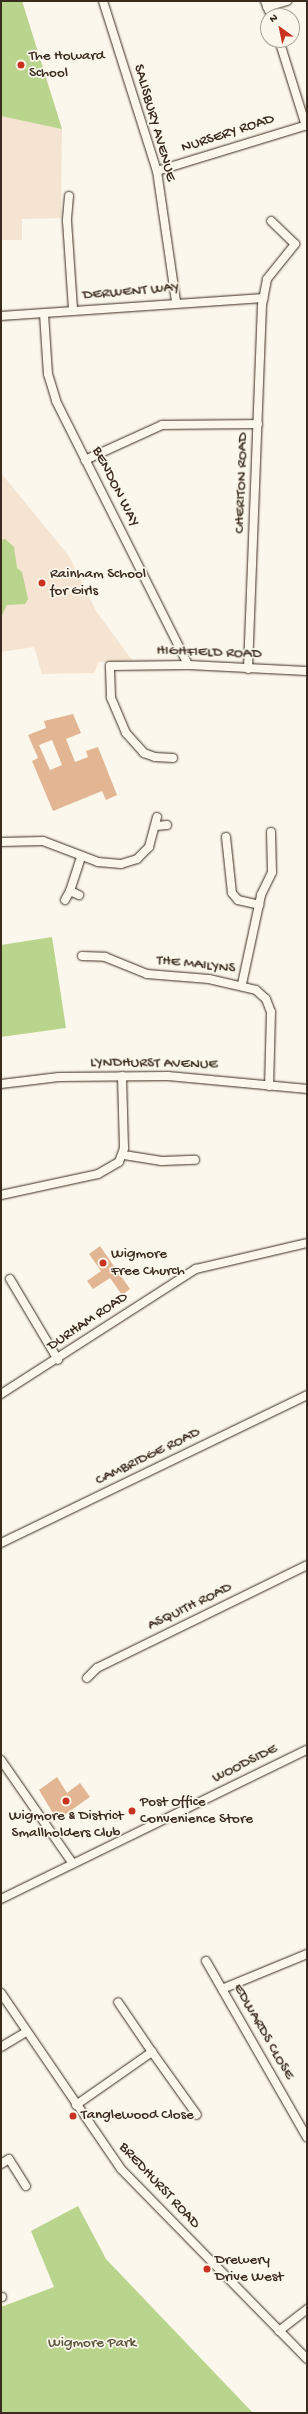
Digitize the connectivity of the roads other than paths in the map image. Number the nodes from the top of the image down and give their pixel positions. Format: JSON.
{"nodes":[{"id":1,"x":103,"y":1,"type":"edge"},
{"id":2,"x":287,"y":1,"type":"edge"},
{"id":3,"x":266,"y":4,"type":"edge"},
{"id":4,"x":281,"y":48,"type":"edge"},
{"id":5,"x":306,"y":125,"type":"edge"},
{"id":6,"x":157,"y":172,"type":"junction"},
{"id":7,"x":69,"y":196,"type":"dead end"},
{"id":8,"x":271,"y":221,"type":"dead end"},
{"id":9,"x":263,"y":298,"type":"junction"},
{"id":10,"x":176,"y":302,"type":"junction"},
{"id":11,"x":73,"y":310,"type":"junction"},
{"id":12,"x":44,"y":314,"type":"junction"},
{"id":13,"x":1,"y":316,"type":"edge"},
{"id":14,"x":258,"y":424,"type":"junction"},
{"id":15,"x":85,"y":460,"type":"junction"},
{"id":16,"x":188,"y":666,"type":"junction"},
{"id":17,"x":248,"y":669,"type":"junction"},
{"id":18,"x":307,"y":671,"type":"edge"},
{"id":19,"x":173,"y":758,"type":"dead end"},
{"id":20,"x":157,"y":817,"type":"dead end"},
{"id":21,"x":167,"y":825,"type":"dead end"},
{"id":22,"x":156,"y":826,"type":"junction"},
{"id":23,"x":271,"y":832,"type":"dead end"},
{"id":24,"x":226,"y":837,"type":"dead end"},
{"id":25,"x":1,"y":842,"type":"edge"},
{"id":26,"x":81,"y":857,"type":"junction"},
{"id":27,"x":70,"y":891,"type":"junction"},
{"id":28,"x":79,"y":895,"type":"dead end"},
{"id":29,"x":66,"y":900,"type":"dead end"},
{"id":30,"x":259,"y":905,"type":"junction"},
{"id":31,"x":82,"y":956,"type":"dead end"},
{"id":32,"x":242,"y":984,"type":"junction"},
{"id":33,"x":122,"y":1076,"type":"junction"},
{"id":34,"x":1,"y":1084,"type":"edge"},
{"id":35,"x":269,"y":1086,"type":"junction"},
{"id":36,"x":307,"y":1089,"type":"edge"},
{"id":37,"x":124,"y":1155,"type":"junction"},
{"id":38,"x":195,"y":1160,"type":"dead end"},
{"id":39,"x":1,"y":1195,"type":"edge"},
{"id":40,"x":307,"y":1243,"type":"edge"},
{"id":41,"x":10,"y":1280,"type":"dead end"},
{"id":42,"x":58,"y":1360,"type":"junction"},
{"id":43,"x":1,"y":1394,"type":"edge"},
{"id":44,"x":307,"y":1395,"type":"edge"},
{"id":45,"x":1,"y":1543,"type":"edge"},
{"id":46,"x":307,"y":1565,"type":"edge"},
{"id":47,"x":87,"y":1678,"type":"dead end"},
{"id":48,"x":307,"y":1750,"type":"edge"},
{"id":49,"x":1,"y":1760,"type":"edge"},
{"id":50,"x":73,"y":1864,"type":"junction"},
{"id":51,"x":1,"y":1899,"type":"edge"},
{"id":52,"x":307,"y":1954,"type":"edge"},
{"id":53,"x":206,"y":1961,"type":"dead end"},
{"id":54,"x":222,"y":1988,"type":"junction"},
{"id":55,"x":1,"y":1993,"type":"edge"},
{"id":56,"x":118,"y":2002,"type":"dead end"},
{"id":57,"x":26,"y":2032,"type":"junction"},
{"id":58,"x":1,"y":2047,"type":"edge"},
{"id":59,"x":152,"y":2052,"type":"junction"},
{"id":60,"x":76,"y":2105,"type":"junction"},
{"id":61,"x":197,"y":2115,"type":"dead end"},
{"id":62,"x":307,"y":2137,"type":"edge"},
{"id":63,"x":1,"y":2164,"type":"edge"},
{"id":64,"x":26,"y":2186,"type":"dead end"},
{"id":65,"x":307,"y":2309,"type":"edge"},
{"id":66,"x":279,"y":2331,"type":"junction"},
{"id":67,"x":307,"y":2359,"type":"edge"}],
"edges":[{"from":1,"to":6,"type":"street","name":"SALISBURY AVENUE"},
{"from":2,"to":3,"type":"street"},
{"from":4,"to":5,"type":"street"},
{"from":5,"to":6,"type":"street","name":"NURSERY ROAD"},
{"from":6,"to":10,"type":"street","name":"SALISBURY AVENUE"},
{"from":7,"to":11,"type":"street"},
{"from":8,"to":9,"type":"street","name":"CHERITON ROAD"},
{"from":9,"to":10,"type":"street","name":"DERWENT WAY"},
{"from":9,"to":14,"type":"street","name":"CHERITON ROAD"},
{"from":10,"to":11,"type":"street","name":"DERWENT WAY"},
{"from":11,"to":12,"type":"street","name":"DERWENT WAY"},
{"from":12,"to":13,"type":"street","name":"DERWENT WAY"},
{"from":12,"to":15,"type":"street","name":"BENDON WAY"},
{"from":14,"to":15,"type":"street"},
{"from":14,"to":17,"type":"street","name":"CHERITON ROAD"},
{"from":15,"to":16,"type":"street","name":"BENDON WAY"},
{"from":16,"to":17,"type":"street","name":"HIGHFIELD ROAD"},
{"from":16,"to":19,"type":"street","name":"HIGHFIELD ROAD"},
{"from":17,"to":18,"type":"street","name":"HIGHFIELD ROAD"},
{"from":20,"to":22,"type":"street"},
{"from":21,"to":22,"type":"street"},
{"from":22,"to":26,"type":"street"},
{"from":23,"to":30,"type":"street"},
{"from":24,"to":30,"type":"street"},
{"from":25,"to":26,"type":"street"},
{"from":26,"to":27,"type":"street"},
{"from":27,"to":28,"type":"street"},
{"from":27,"to":29,"type":"street"},
{"from":30,"to":32,"type":"street"},
{"from":31,"to":32,"type":"street","name":"THE MAILYNS"},
{"from":32,"to":35,"type":"street","name":"THE MAILYNS"},
{"from":33,"to":34,"type":"street","name":"LYNDHURST AVENUE"},
{"from":33,"to":35,"type":"street","name":"LYNDHURST AVENUE"},
{"from":33,"to":37,"type":"street"},
{"from":35,"to":36,"type":"street","name":"LYNDHURST AVENUE"},
{"from":37,"to":38,"type":"street"},
{"from":37,"to":39,"type":"street"},
{"from":40,"to":42,"type":"street","name":"DURHAM ROAD"},
{"from":41,"to":42,"type":"street"},
{"from":42,"to":43,"type":"street","name":"DURHAM ROAD"},
{"from":44,"to":45,"type":"street","name":"CAMBRIDGE ROAD"},
{"from":46,"to":47,"type":"street","name":"ASQUITH ROAD"},
{"from":48,"to":50,"type":"street","name":"WOODSIDE"},
{"from":49,"to":50,"type":"street"},
{"from":50,"to":51,"type":"street","name":"WOODSIDE"},
{"from":52,"to":54,"type":"street"},
{"from":53,"to":54,"type":"street","name":"EDWARDS CLOSE"},
{"from":54,"to":62,"type":"street","name":"EDWARDS CLOSE"},
{"from":55,"to":57,"type":"street","name":"BREDHURST ROAD"},
{"from":56,"to":59,"type":"street"},
{"from":57,"to":58,"type":"street"},
{"from":57,"to":60,"type":"street","name":"BREDHURST ROAD"},
{"from":59,"to":60,"type":"street"},
{"from":59,"to":61,"type":"street"},
{"from":60,"to":66,"type":"street","name":"BREDHURST ROAD"},
{"from":63,"to":64,"type":"street"},
{"from":65,"to":66,"type":"street"},
{"from":66,"to":67,"type":"street","name":"BREDHURST ROAD"}]}
